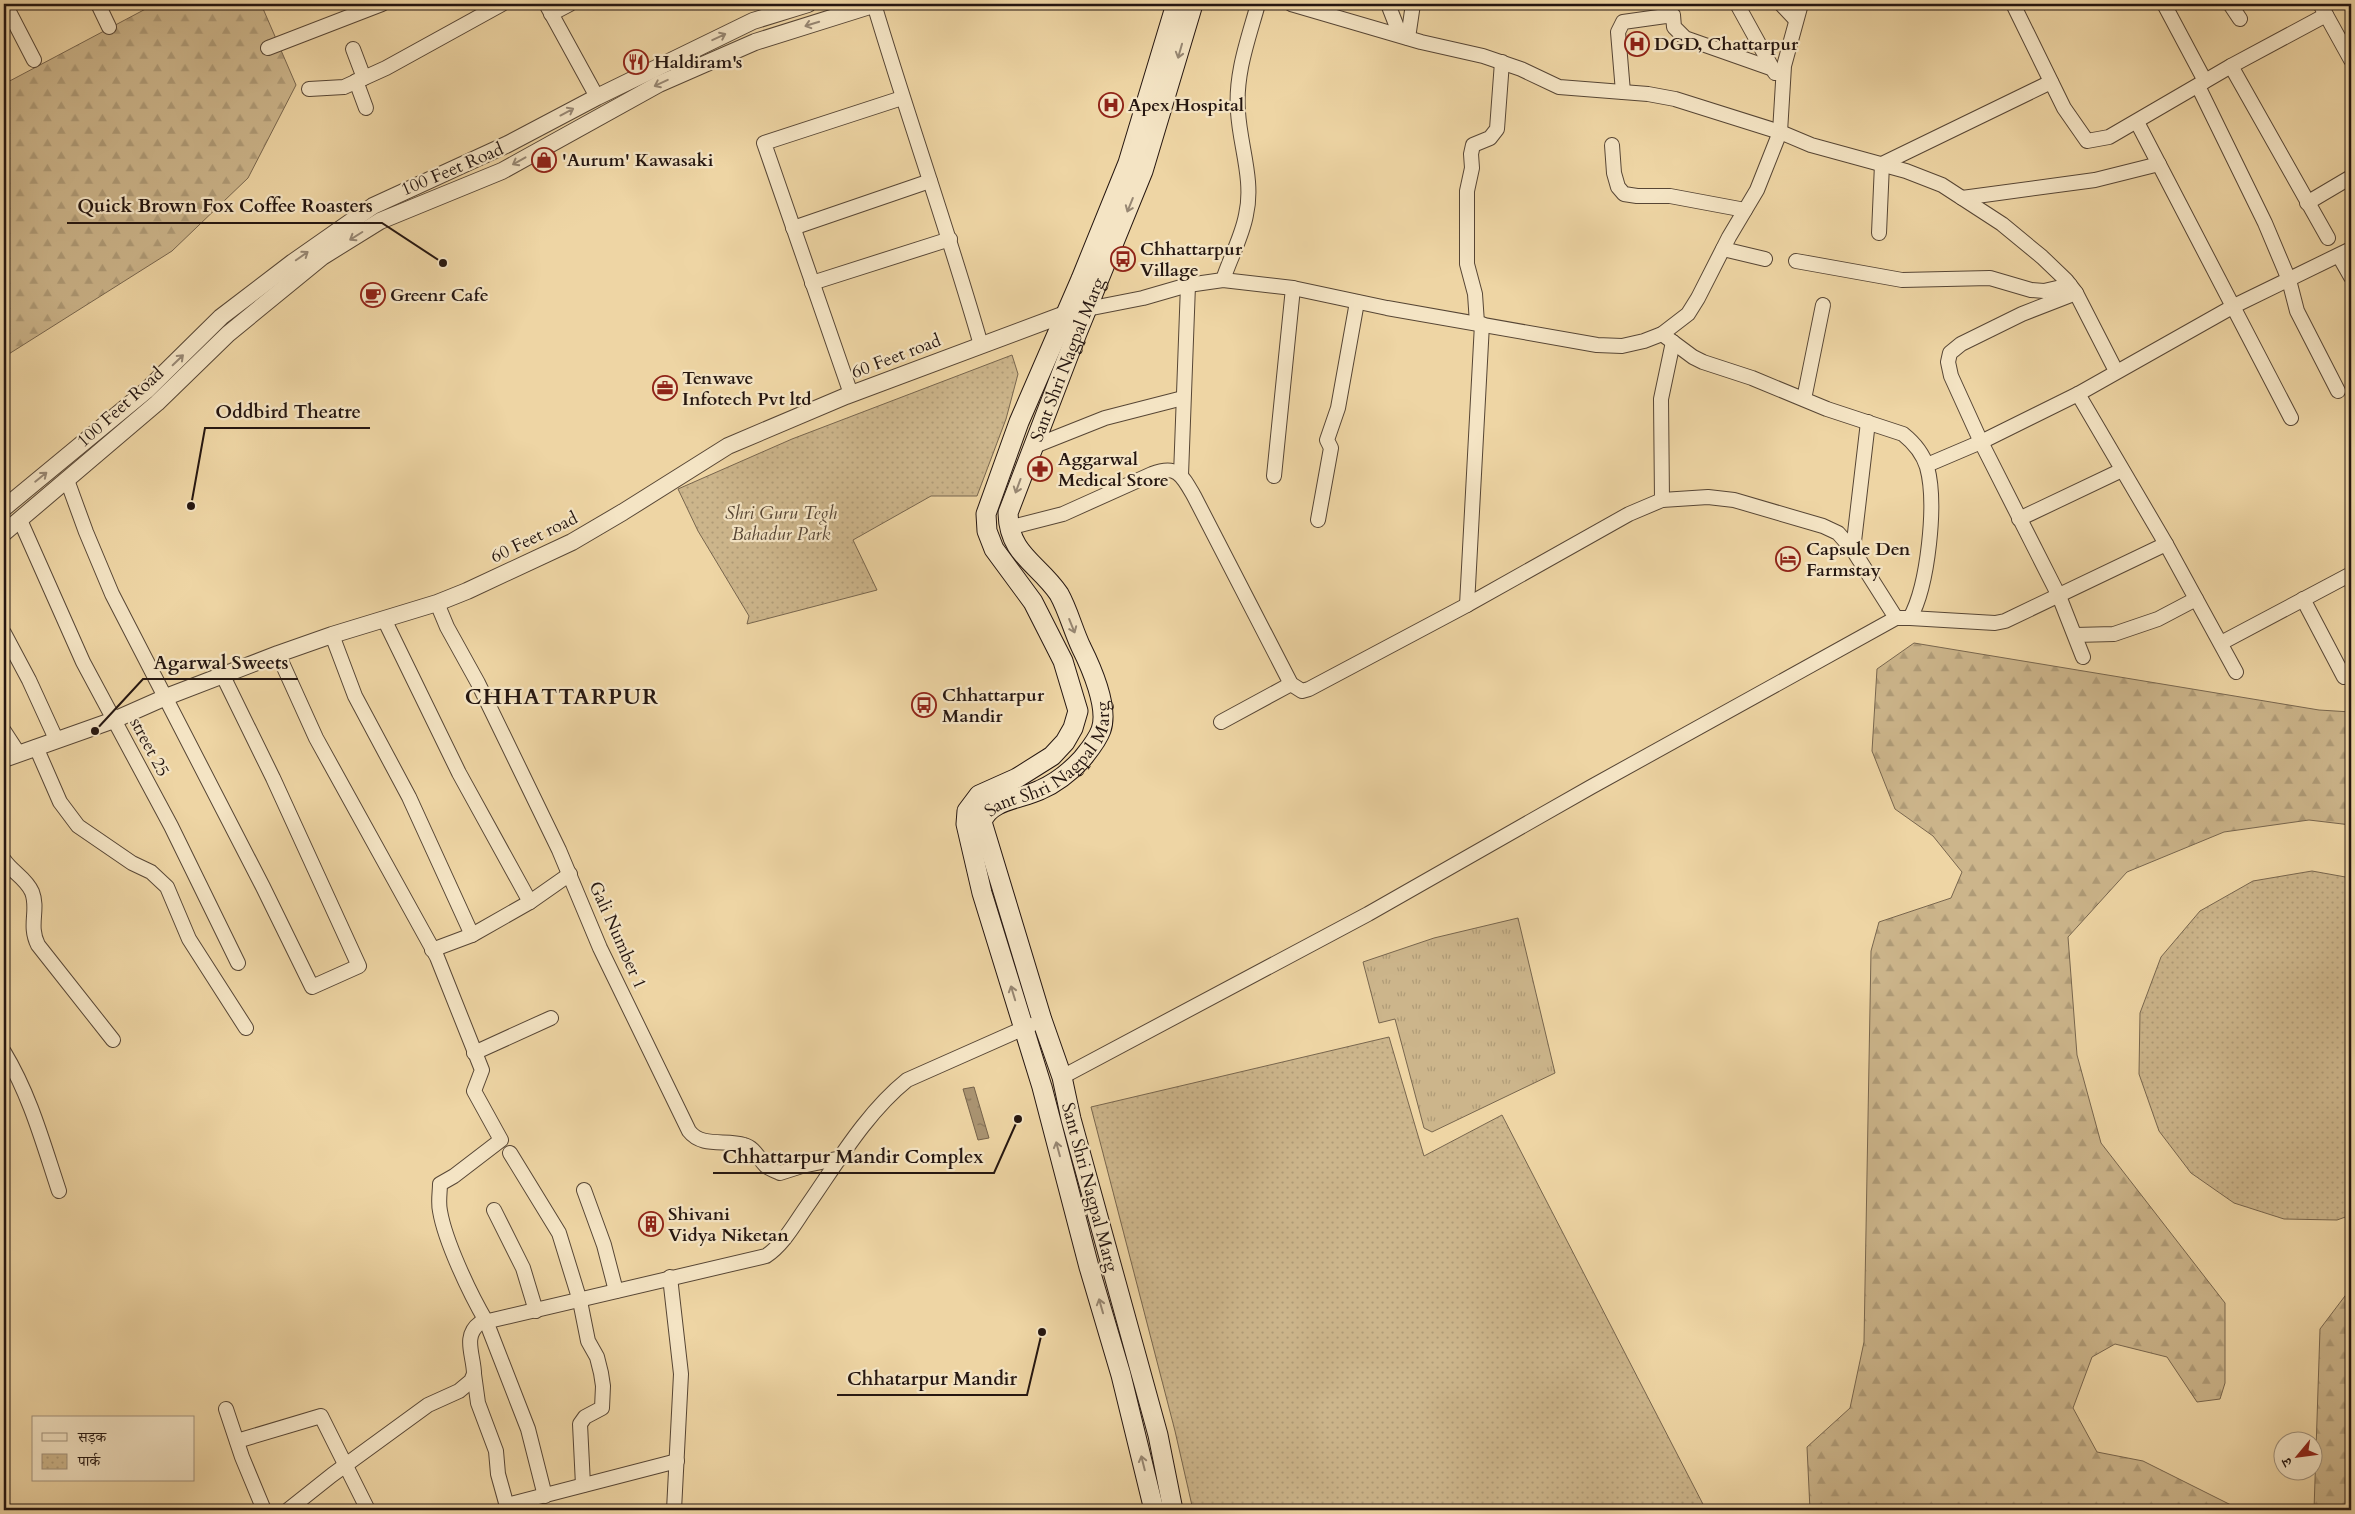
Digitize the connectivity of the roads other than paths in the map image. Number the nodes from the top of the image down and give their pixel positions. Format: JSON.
{"nodes":[{"id":1,"x":5,"y":4,"type":"edge"},
{"id":2,"x":98,"y":4,"type":"edge"},
{"id":3,"x":382,"y":4,"type":"edge"},
{"id":4,"x":502,"y":4,"type":"edge"},
{"id":5,"x":570,"y":4,"type":"edge"},
{"id":6,"x":808,"y":4,"type":"edge"},
{"id":7,"x":875,"y":4,"type":"edge"},
{"id":8,"x":1176,"y":4,"type":"edge"},
{"id":9,"x":1193,"y":4,"type":"edge"},
{"id":10,"x":1258,"y":4,"type":"edge"},
{"id":11,"x":1291,"y":4,"type":"edge"},
{"id":12,"x":1388,"y":4,"type":"edge"},
{"id":13,"x":1413,"y":4,"type":"edge"},
{"id":14,"x":1737,"y":4,"type":"edge"},
{"id":15,"x":1781,"y":4,"type":"edge"},
{"id":16,"x":1800,"y":4,"type":"edge"},
{"id":17,"x":2013,"y":4,"type":"edge"},
{"id":18,"x":2164,"y":4,"type":"edge"},
{"id":19,"x":2230,"y":4,"type":"edge"},
{"id":20,"x":2324,"y":7,"type":"edge"},
{"id":21,"x":549,"y":9,"type":"edge"},
{"id":22,"x":1796,"y":20,"type":"junction"},
{"id":23,"x":2240,"y":20,"type":"dead end"},
{"id":24,"x":109,"y":27,"type":"dead end"},
{"id":25,"x":1404,"y":36,"type":"junction"},
{"id":26,"x":268,"y":48,"type":"dead end"},
{"id":27,"x":353,"y":49,"type":"dead end"},
{"id":28,"x":34,"y":60,"type":"dead end"},
{"id":29,"x":2351,"y":60,"type":"edge"},
{"id":30,"x":1502,"y":62,"type":"junction"},
{"id":31,"x":2231,"y":66,"type":"junction"},
{"id":32,"x":1773,"y":69,"type":"junction"},
{"id":33,"x":360,"y":80,"type":"junction"},
{"id":34,"x":2051,"y":82,"type":"junction"},
{"id":35,"x":2202,"y":84,"type":"junction"},
{"id":36,"x":309,"y":89,"type":"dead end"},
{"id":37,"x":1784,"y":91,"type":"junction"},
{"id":38,"x":1623,"y":92,"type":"junction"},
{"id":39,"x":597,"y":97,"type":"junction"},
{"id":40,"x":902,"y":98,"type":"junction"},
{"id":41,"x":366,"y":108,"type":"dead end"},
{"id":42,"x":2137,"y":122,"type":"junction"},
{"id":43,"x":1780,"y":132,"type":"junction"},
{"id":44,"x":1612,"y":144,"type":"dead end"},
{"id":45,"x":1882,"y":164,"type":"junction"},
{"id":46,"x":2159,"y":164,"type":"junction"},
{"id":47,"x":2351,"y":177,"type":"edge"},
{"id":48,"x":930,"y":181,"type":"junction"},
{"id":49,"x":1962,"y":198,"type":"junction"},
{"id":50,"x":2306,"y":203,"type":"junction"},
{"id":51,"x":1745,"y":210,"type":"junction"},
{"id":52,"x":793,"y":228,"type":"junction"},
{"id":53,"x":1879,"y":233,"type":"dead end"},
{"id":54,"x":2328,"y":238,"type":"dead end"},
{"id":55,"x":950,"y":239,"type":"junction"},
{"id":56,"x":1723,"y":249,"type":"junction"},
{"id":57,"x":2345,"y":253,"type":"edge"},
{"id":58,"x":1766,"y":259,"type":"dead end"},
{"id":59,"x":1796,"y":261,"type":"dead end"},
{"id":60,"x":2351,"y":277,"type":"edge"},
{"id":61,"x":1222,"y":280,"type":"junction"},
{"id":62,"x":2288,"y":280,"type":"junction"},
{"id":63,"x":812,"y":282,"type":"junction"},
{"id":64,"x":1188,"y":285,"type":"junction"},
{"id":65,"x":1293,"y":288,"type":"junction"},
{"id":66,"x":2073,"y":289,"type":"junction"},
{"id":67,"x":1357,"y":302,"type":"junction"},
{"id":68,"x":1823,"y":305,"type":"dead end"},
{"id":69,"x":2234,"y":306,"type":"junction"},
{"id":70,"x":1087,"y":309,"type":"junction"},
{"id":71,"x":1064,"y":314,"type":"junction"},
{"id":72,"x":1480,"y":323,"type":"junction"},
{"id":73,"x":1667,"y":338,"type":"junction"},
{"id":74,"x":981,"y":344,"type":"junction"},
{"id":75,"x":193,"y":345,"type":"junction"},
{"id":76,"x":205,"y":357,"type":"junction"},
{"id":77,"x":2116,"y":371,"type":"junction"},
{"id":78,"x":2338,"y":391,"type":"dead end"},
{"id":79,"x":851,"y":394,"type":"junction"},
{"id":80,"x":2078,"y":394,"type":"junction"},
{"id":81,"x":1183,"y":398,"type":"junction"},
{"id":82,"x":1804,"y":399,"type":"junction"},
{"id":83,"x":2291,"y":418,"type":"dead end"},
{"id":84,"x":1868,"y":422,"type":"junction"},
{"id":85,"x":1981,"y":442,"type":"junction"},
{"id":86,"x":1032,"y":447,"type":"junction"},
{"id":87,"x":1927,"y":465,"type":"junction"},
{"id":88,"x":2122,"y":470,"type":"junction"},
{"id":89,"x":1181,"y":475,"type":"junction"},
{"id":90,"x":1274,"y":476,"type":"dead end"},
{"id":91,"x":67,"y":480,"type":"junction"},
{"id":92,"x":1662,"y":500,"type":"junction"},
{"id":93,"x":4,"y":508,"type":"edge"},
{"id":94,"x":2019,"y":519,"type":"junction"},
{"id":95,"x":20,"y":520,"type":"junction"},
{"id":96,"x":1318,"y":520,"type":"dead end"},
{"id":97,"x":1008,"y":528,"type":"junction"},
{"id":98,"x":4,"y":533,"type":"edge"},
{"id":99,"x":2166,"y":544,"type":"junction"},
{"id":100,"x":1853,"y":550,"type":"junction"},
{"id":101,"x":2349,"y":580,"type":"edge"},
{"id":102,"x":2059,"y":596,"type":"junction"},
{"id":103,"x":2196,"y":600,"type":"junction"},
{"id":104,"x":2303,"y":600,"type":"junction"},
{"id":105,"x":437,"y":603,"type":"junction"},
{"id":106,"x":1467,"y":605,"type":"junction"},
{"id":107,"x":1903,"y":618,"type":"junction"},
{"id":108,"x":384,"y":619,"type":"junction"},
{"id":109,"x":4,"y":633,"type":"edge"},
{"id":110,"x":332,"y":635,"type":"junction"},
{"id":111,"x":2075,"y":635,"type":"junction"},
{"id":112,"x":2221,"y":643,"type":"junction"},
{"id":113,"x":278,"y":654,"type":"junction"},
{"id":114,"x":2084,"y":657,"type":"dead end"},
{"id":115,"x":2236,"y":672,"type":"dead end"},
{"id":116,"x":223,"y":676,"type":"junction"},
{"id":117,"x":2344,"y":677,"type":"dead end"},
{"id":118,"x":1291,"y":684,"type":"junction"},
{"id":119,"x":166,"y":697,"type":"junction"},
{"id":120,"x":114,"y":720,"type":"junction"},
{"id":121,"x":1221,"y":722,"type":"dead end"},
{"id":122,"x":4,"y":731,"type":"edge"},
{"id":123,"x":56,"y":739,"type":"junction"},
{"id":124,"x":36,"y":747,"type":"junction"},
{"id":125,"x":11,"y":757,"type":"edge"},
{"id":126,"x":4,"y":860,"type":"edge"},
{"id":127,"x":570,"y":874,"type":"junction"},
{"id":128,"x":530,"y":902,"type":"junction"},
{"id":129,"x":472,"y":935,"type":"junction"},
{"id":130,"x":432,"y":950,"type":"junction"},
{"id":131,"x":238,"y":963,"type":"dead end"},
{"id":132,"x":551,"y":1018,"type":"dead end"},
{"id":133,"x":1042,"y":1020,"type":"junction"},
{"id":134,"x":246,"y":1028,"type":"dead end"},
{"id":135,"x":1024,"y":1028,"type":"junction"},
{"id":136,"x":113,"y":1040,"type":"dead end"},
{"id":137,"x":4,"y":1052,"type":"edge"},
{"id":138,"x":474,"y":1054,"type":"junction"},
{"id":139,"x":1062,"y":1077,"type":"junction"},
{"id":140,"x":510,"y":1153,"type":"dead end"},
{"id":141,"x":841,"y":1158,"type":"junction"},
{"id":142,"x":584,"y":1190,"type":"dead end"},
{"id":143,"x":59,"y":1191,"type":"dead end"},
{"id":144,"x":494,"y":1210,"type":"dead end"},
{"id":145,"x":670,"y":1277,"type":"junction"},
{"id":146,"x":616,"y":1291,"type":"junction"},
{"id":147,"x":580,"y":1301,"type":"junction"},
{"id":148,"x":536,"y":1311,"type":"junction"},
{"id":149,"x":486,"y":1321,"type":"junction"},
{"id":150,"x":1140,"y":1372,"type":"junction"},
{"id":151,"x":474,"y":1374,"type":"junction"},
{"id":152,"x":1121,"y":1375,"type":"junction"},
{"id":153,"x":226,"y":1409,"type":"dead end"},
{"id":154,"x":237,"y":1441,"type":"junction"},
{"id":155,"x":678,"y":1462,"type":"junction"},
{"id":156,"x":344,"y":1466,"type":"junction"},
{"id":157,"x":583,"y":1485,"type":"junction"},
{"id":158,"x":545,"y":1496,"type":"junction"},
{"id":159,"x":508,"y":1508,"type":"edge"},
{"id":160,"x":264,"y":1510,"type":"edge"},
{"id":161,"x":288,"y":1510,"type":"edge"},
{"id":162,"x":368,"y":1510,"type":"edge"},
{"id":163,"x":674,"y":1510,"type":"edge"},
{"id":164,"x":1154,"y":1510,"type":"edge"},
{"id":165,"x":1173,"y":1510,"type":"edge"}],
"edges":[{"from":1,"to":28,"type":"street"},
{"from":2,"to":24,"type":"street"},
{"from":3,"to":26,"type":"street"},
{"from":4,"to":33,"type":"street"},
{"from":5,"to":21,"type":"street"},
{"from":39,"to":6,"type":"street","name":"100 Feet Road","one_way":true},
{"from":7,"to":40,"type":"street"},
{"from":7,"to":76,"type":"street","name":"100 Feet Road","one_way":true},
{"from":8,"to":71,"type":"main road","name":"Sant Shri Nagpal Marg"},
{"from":9,"to":70,"type":"main road","name":"Sant Shri Nagpal Marg","one_way":true},
{"from":10,"to":61,"type":"street"},
{"from":11,"to":25,"type":"street"},
{"from":12,"to":25,"type":"street"},
{"from":13,"to":25,"type":"street"},
{"from":14,"to":32,"type":"street"},
{"from":15,"to":22,"type":"street"},
{"from":16,"to":22,"type":"street"},
{"from":17,"to":34,"type":"street"},
{"from":18,"to":35,"type":"street"},
{"from":19,"to":23,"type":"street"},
{"from":20,"to":29,"type":"street"},
{"from":20,"to":31,"type":"street"},
{"from":21,"to":39,"type":"street"},
{"from":22,"to":37,"type":"street"},
{"from":25,"to":30,"type":"street"},
{"from":27,"to":33,"type":"street"},
{"from":30,"to":38,"type":"street"},
{"from":30,"to":72,"type":"street"},
{"from":31,"to":35,"type":"street"},
{"from":31,"to":50,"type":"street"},
{"from":32,"to":37,"type":"street"},
{"from":32,"to":38,"type":"street"},
{"from":33,"to":36,"type":"street"},
{"from":33,"to":41,"type":"street"},
{"from":34,"to":42,"type":"street"},
{"from":34,"to":45,"type":"street"},
{"from":35,"to":42,"type":"street"},
{"from":35,"to":62,"type":"street"},
{"from":37,"to":43,"type":"street"},
{"from":38,"to":43,"type":"street"},
{"from":75,"to":39,"type":"street","name":"100 Feet Road","one_way":true},
{"from":40,"to":48,"type":"street"},
{"from":40,"to":52,"type":"street"},
{"from":42,"to":46,"type":"street"},
{"from":43,"to":45,"type":"street"},
{"from":43,"to":51,"type":"street"},
{"from":44,"to":51,"type":"street"},
{"from":45,"to":49,"type":"street"},
{"from":45,"to":53,"type":"street"},
{"from":46,"to":49,"type":"street"},
{"from":46,"to":69,"type":"street"},
{"from":47,"to":50,"type":"street"},
{"from":48,"to":52,"type":"street"},
{"from":48,"to":55,"type":"street"},
{"from":49,"to":66,"type":"street"},
{"from":50,"to":54,"type":"street"},
{"from":51,"to":56,"type":"street"},
{"from":52,"to":63,"type":"street"},
{"from":55,"to":63,"type":"street"},
{"from":55,"to":74,"type":"street"},
{"from":56,"to":58,"type":"street"},
{"from":56,"to":73,"type":"street"},
{"from":57,"to":60,"type":"street"},
{"from":57,"to":62,"type":"street"},
{"from":59,"to":66,"type":"street"},
{"from":61,"to":64,"type":"street"},
{"from":61,"to":65,"type":"street"},
{"from":62,"to":69,"type":"street"},
{"from":62,"to":78,"type":"street"},
{"from":63,"to":79,"type":"street"},
{"from":64,"to":70,"type":"street"},
{"from":64,"to":81,"type":"street"},
{"from":65,"to":67,"type":"street"},
{"from":65,"to":90,"type":"street"},
{"from":66,"to":77,"type":"street"},
{"from":66,"to":85,"type":"street"},
{"from":67,"to":72,"type":"street"},
{"from":67,"to":96,"type":"street"},
{"from":68,"to":82,"type":"street"},
{"from":69,"to":77,"type":"street"},
{"from":69,"to":83,"type":"street"},
{"from":70,"to":71,"type":"street","name":"60 Feet road"},
{"from":70,"to":86,"type":"main road","name":"Sant Shri Nagpal Marg"},
{"from":71,"to":74,"type":"street","name":"60 Feet road"},
{"from":135,"to":71,"type":"main road","name":"Sant Shri Nagpal Marg","one_way":true},
{"from":72,"to":73,"type":"street"},
{"from":72,"to":106,"type":"street"},
{"from":73,"to":82,"type":"street"},
{"from":73,"to":92,"type":"street"},
{"from":74,"to":79,"type":"street","name":"60 Feet road"},
{"from":75,"to":76,"type":"street"},
{"from":93,"to":75,"type":"street","name":"100 Feet Road","one_way":true},
{"from":76,"to":91,"type":"street","name":"100 Feet Road"},
{"from":77,"to":80,"type":"street"},
{"from":79,"to":105,"type":"street","name":"60 Feet road"},
{"from":80,"to":85,"type":"street"},
{"from":80,"to":88,"type":"street"},
{"from":81,"to":86,"type":"street"},
{"from":81,"to":89,"type":"street"},
{"from":82,"to":84,"type":"street"},
{"from":84,"to":87,"type":"street"},
{"from":84,"to":100,"type":"street"},
{"from":85,"to":87,"type":"street"},
{"from":85,"to":94,"type":"street"},
{"from":86,"to":97,"type":"main road","name":"Sant Shri Nagpal Marg","one_way":true},
{"from":87,"to":107,"type":"street"},
{"from":88,"to":94,"type":"street"},
{"from":88,"to":99,"type":"street"},
{"from":89,"to":97,"type":"street"},
{"from":89,"to":118,"type":"street"},
{"from":91,"to":95,"type":"street","name":"100 Feet Road"},
{"from":91,"to":119,"type":"street"},
{"from":92,"to":100,"type":"street"},
{"from":92,"to":106,"type":"street"},
{"from":94,"to":102,"type":"street"},
{"from":95,"to":98,"type":"street","name":"100 Feet Road"},
{"from":95,"to":120,"type":"street","name":"street 25"},
{"from":97,"to":133,"type":"main road","name":"Sant Shri Nagpal Marg","one_way":true},
{"from":99,"to":102,"type":"street"},
{"from":99,"to":103,"type":"street"},
{"from":100,"to":107,"type":"street"},
{"from":101,"to":104,"type":"street"},
{"from":102,"to":107,"type":"street"},
{"from":102,"to":111,"type":"street"},
{"from":103,"to":111,"type":"street"},
{"from":103,"to":112,"type":"street"},
{"from":104,"to":112,"type":"street"},
{"from":104,"to":117,"type":"street"},
{"from":105,"to":108,"type":"street","name":"60 Feet road"},
{"from":105,"to":127,"type":"street","name":"Gali Number 1"},
{"from":106,"to":118,"type":"street"},
{"from":107,"to":139,"type":"street"},
{"from":108,"to":110,"type":"street","name":"60 Feet road"},
{"from":108,"to":128,"type":"street"},
{"from":109,"to":123,"type":"street"},
{"from":110,"to":113,"type":"street","name":"60 Feet road"},
{"from":110,"to":129,"type":"street"},
{"from":111,"to":114,"type":"street"},
{"from":112,"to":115,"type":"street"},
{"from":113,"to":116,"type":"street","name":"60 Feet road"},
{"from":113,"to":130,"type":"street"},
{"from":116,"to":119,"type":"street","name":"60 Feet road"},
{"from":116,"to":119,"type":"street"},
{"from":118,"to":121,"type":"street"},
{"from":119,"to":120,"type":"street","name":"60 Feet road"},
{"from":120,"to":123,"type":"street","name":"60 Feet road"},
{"from":120,"to":131,"type":"street","name":"street 25"},
{"from":122,"to":125,"type":"street"},
{"from":123,"to":124,"type":"street","name":"60 Feet road"},
{"from":124,"to":125,"type":"street","name":"60 Feet road"},
{"from":124,"to":134,"type":"street"},
{"from":126,"to":136,"type":"street"},
{"from":127,"to":128,"type":"street"},
{"from":127,"to":141,"type":"street","name":"Gali Number 1"},
{"from":128,"to":129,"type":"street"},
{"from":129,"to":130,"type":"street"},
{"from":130,"to":138,"type":"street"},
{"from":132,"to":138,"type":"street"},
{"from":133,"to":135,"type":"street"},
{"from":133,"to":139,"type":"main road","name":"Sant Shri Nagpal Marg"},
{"from":135,"to":141,"type":"street"},
{"from":152,"to":135,"type":"main road","name":"Sant Shri Nagpal Marg","one_way":true},
{"from":137,"to":143,"type":"street"},
{"from":138,"to":149,"type":"street"},
{"from":139,"to":150,"type":"main road","name":"Sant Shri Nagpal Marg"},
{"from":140,"to":147,"type":"street"},
{"from":141,"to":145,"type":"street"},
{"from":142,"to":146,"type":"street"},
{"from":144,"to":148,"type":"street"},
{"from":145,"to":146,"type":"street"},
{"from":145,"to":155,"type":"street"},
{"from":146,"to":147,"type":"street"},
{"from":147,"to":148,"type":"street"},
{"from":147,"to":157,"type":"street"},
{"from":148,"to":149,"type":"street"},
{"from":149,"to":151,"type":"street"},
{"from":149,"to":158,"type":"street"},
{"from":150,"to":152,"type":"main road"},
{"from":150,"to":165,"type":"main road","name":"Sant Shri Nagpal Marg"},
{"from":151,"to":156,"type":"street"},
{"from":151,"to":159,"type":"street"},
{"from":164,"to":152,"type":"main road","name":"Sant Shri Nagpal Marg","one_way":true},
{"from":153,"to":154,"type":"street"},
{"from":154,"to":156,"type":"street"},
{"from":154,"to":160,"type":"street"},
{"from":155,"to":157,"type":"street"},
{"from":155,"to":163,"type":"street"},
{"from":156,"to":161,"type":"street"},
{"from":156,"to":162,"type":"street"},
{"from":157,"to":158,"type":"street"},
{"from":158,"to":159,"type":"street"}]}
